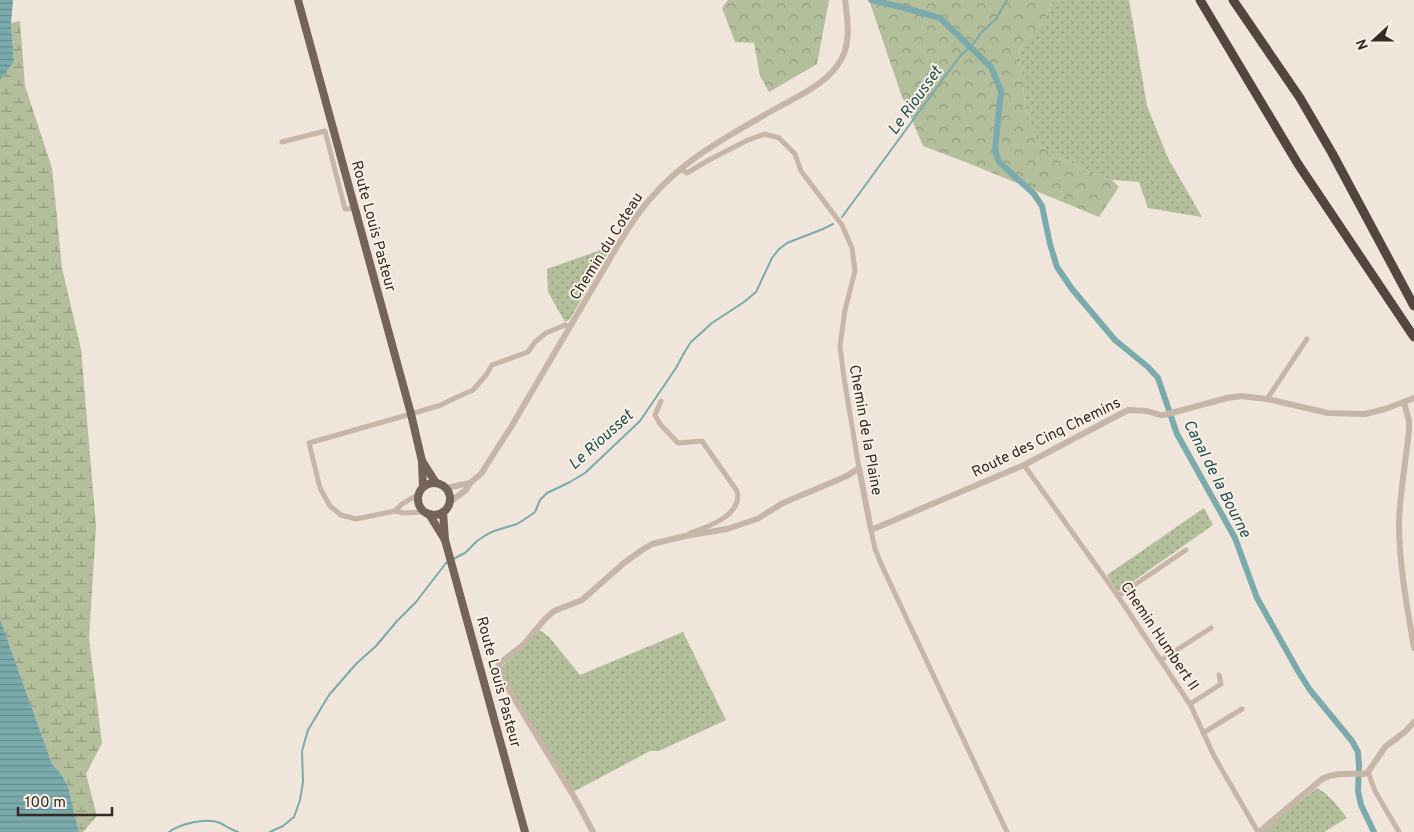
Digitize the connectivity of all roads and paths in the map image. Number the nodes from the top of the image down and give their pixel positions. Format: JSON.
{"nodes":[{"id":1,"x":298,"y":0,"type":"edge"},
{"id":2,"x":844,"y":0,"type":"edge"},
{"id":3,"x":1200,"y":0,"type":"edge"},
{"id":4,"x":1233,"y":0,"type":"edge"},
{"id":5,"x":282,"y":142,"type":"dead end"},
{"id":6,"x":680,"y":169,"type":"junction"},
{"id":7,"x":355,"y":208,"type":"junction"},
{"id":8,"x":1414,"y":306,"type":"edge"},
{"id":9,"x":570,"y":327,"type":"junction"},
{"id":10,"x":1414,"y":338,"type":"edge"},
{"id":11,"x":1307,"y":339,"type":"dead end"},
{"id":12,"x":1414,"y":398,"type":"edge"},
{"id":13,"x":1267,"y":399,"type":"junction"},
{"id":14,"x":661,"y":401,"type":"dead end"},
{"id":15,"x":1404,"y":402,"type":"junction"},
{"id":16,"x":411,"y":414,"type":"junction"},
{"id":17,"x":422,"y":461,"type":"junction"},
{"id":18,"x":1024,"y":465,"type":"junction"},
{"id":19,"x":860,"y":468,"type":"junction"},
{"id":20,"x":436,"y":483,"type":"junction"},
{"id":21,"x":470,"y":483,"type":"junction"},
{"id":22,"x":446,"y":488,"type":"junction"},
{"id":23,"x":421,"y":491,"type":"junction"},
{"id":24,"x":450,"y":502,"type":"junction"},
{"id":25,"x":395,"y":510,"type":"junction"},
{"id":26,"x":444,"y":512,"type":"junction"},
{"id":27,"x":427,"y":513,"type":"junction"},
{"id":28,"x":871,"y":530,"type":"junction"},
{"id":29,"x":677,"y":538,"type":"junction"},
{"id":30,"x":445,"y":540,"type":"junction"},
{"id":31,"x":1186,"y":550,"type":"dead end"},
{"id":32,"x":1118,"y":596,"type":"junction"},
{"id":33,"x":1211,"y":628,"type":"dead end"},
{"id":34,"x":1414,"y":648,"type":"edge"},
{"id":35,"x":1161,"y":660,"type":"junction"},
{"id":36,"x":1219,"y":675,"type":"dead end"},
{"id":37,"x":1190,"y":704,"type":"junction"},
{"id":38,"x":1242,"y":709,"type":"dead end"},
{"id":39,"x":1414,"y":722,"type":"edge"},
{"id":40,"x":1203,"y":733,"type":"junction"},
{"id":41,"x":1366,"y":773,"type":"junction"},
{"id":42,"x":525,"y":832,"type":"edge"},
{"id":43,"x":593,"y":832,"type":"edge"},
{"id":44,"x":1008,"y":832,"type":"edge"},
{"id":45,"x":1259,"y":832,"type":"edge"},
{"id":46,"x":1399,"y":832,"type":"edge"}],
"edges":[{"from":1,"to":7,"type":"main road","name":"Route Louis Pasteur"},
{"from":2,"to":6,"type":"street","name":"Chemin du Coteau"},
{"from":3,"to":10,"type":"highway"},
{"from":4,"to":8,"type":"highway"},
{"from":5,"to":7,"type":"street"},
{"from":6,"to":9,"type":"street","name":"Chemin du Coteau"},
{"from":6,"to":19,"type":"street","name":"Chemin de la Plaine"},
{"from":7,"to":16,"type":"main road","name":"Route Louis Pasteur"},
{"from":9,"to":16,"type":"street"},
{"from":9,"to":21,"type":"street","name":"Chemin du Coteau"},
{"from":11,"to":13,"type":"street"},
{"from":12,"to":15,"type":"street","name":"Route des Cinq Chemins"},
{"from":13,"to":15,"type":"street","name":"Route des Cinq Chemins"},
{"from":13,"to":18,"type":"street","name":"Route des Cinq Chemins"},
{"from":14,"to":29,"type":"street"},
{"from":15,"to":34,"type":"street"},
{"from":16,"to":17,"type":"main road","name":"Route Louis Pasteur"},
{"from":16,"to":25,"type":"street"},
{"from":17,"to":20,"type":"main road","name":"Route Louis Pasteur"},
{"from":17,"to":23,"type":"main road","name":"Route Louis Pasteur"},
{"from":18,"to":28,"type":"street","name":"Route des Cinq Chemins"},
{"from":18,"to":32,"type":"street","name":"Chemin Humbert II"},
{"from":19,"to":28,"type":"street","name":"Chemin de la Plaine"},
{"from":19,"to":29,"type":"street"},
{"from":20,"to":22,"type":"main road"},
{"from":20,"to":23,"type":"main road"},
{"from":21,"to":22,"type":"street"},
{"from":21,"to":24,"type":"street","name":"Chemin du Coteau"},
{"from":22,"to":24,"type":"main road"},
{"from":23,"to":25,"type":"street"},
{"from":23,"to":27,"type":"main road"},
{"from":24,"to":26,"type":"main road"},
{"from":25,"to":27,"type":"street"},
{"from":26,"to":27,"type":"main road"},
{"from":26,"to":30,"type":"main road","name":"Route Louis Pasteur"},
{"from":27,"to":30,"type":"main road","name":"Route Louis Pasteur"},
{"from":28,"to":44,"type":"street","name":"Chemin de la Plaine"},
{"from":29,"to":43,"type":"street"},
{"from":30,"to":42,"type":"main road","name":"Route Louis Pasteur"},
{"from":31,"to":32,"type":"street"},
{"from":32,"to":35,"type":"street","name":"Chemin Humbert II"},
{"from":33,"to":35,"type":"street"},
{"from":35,"to":37,"type":"street","name":"Chemin Humbert II"},
{"from":36,"to":37,"type":"street"},
{"from":37,"to":40,"type":"street","name":"Chemin Humbert II"},
{"from":38,"to":40,"type":"street"},
{"from":39,"to":41,"type":"street"},
{"from":40,"to":45,"type":"street","name":"Chemin Humbert II"},
{"from":41,"to":45,"type":"street"},
{"from":41,"to":46,"type":"street"}]}
